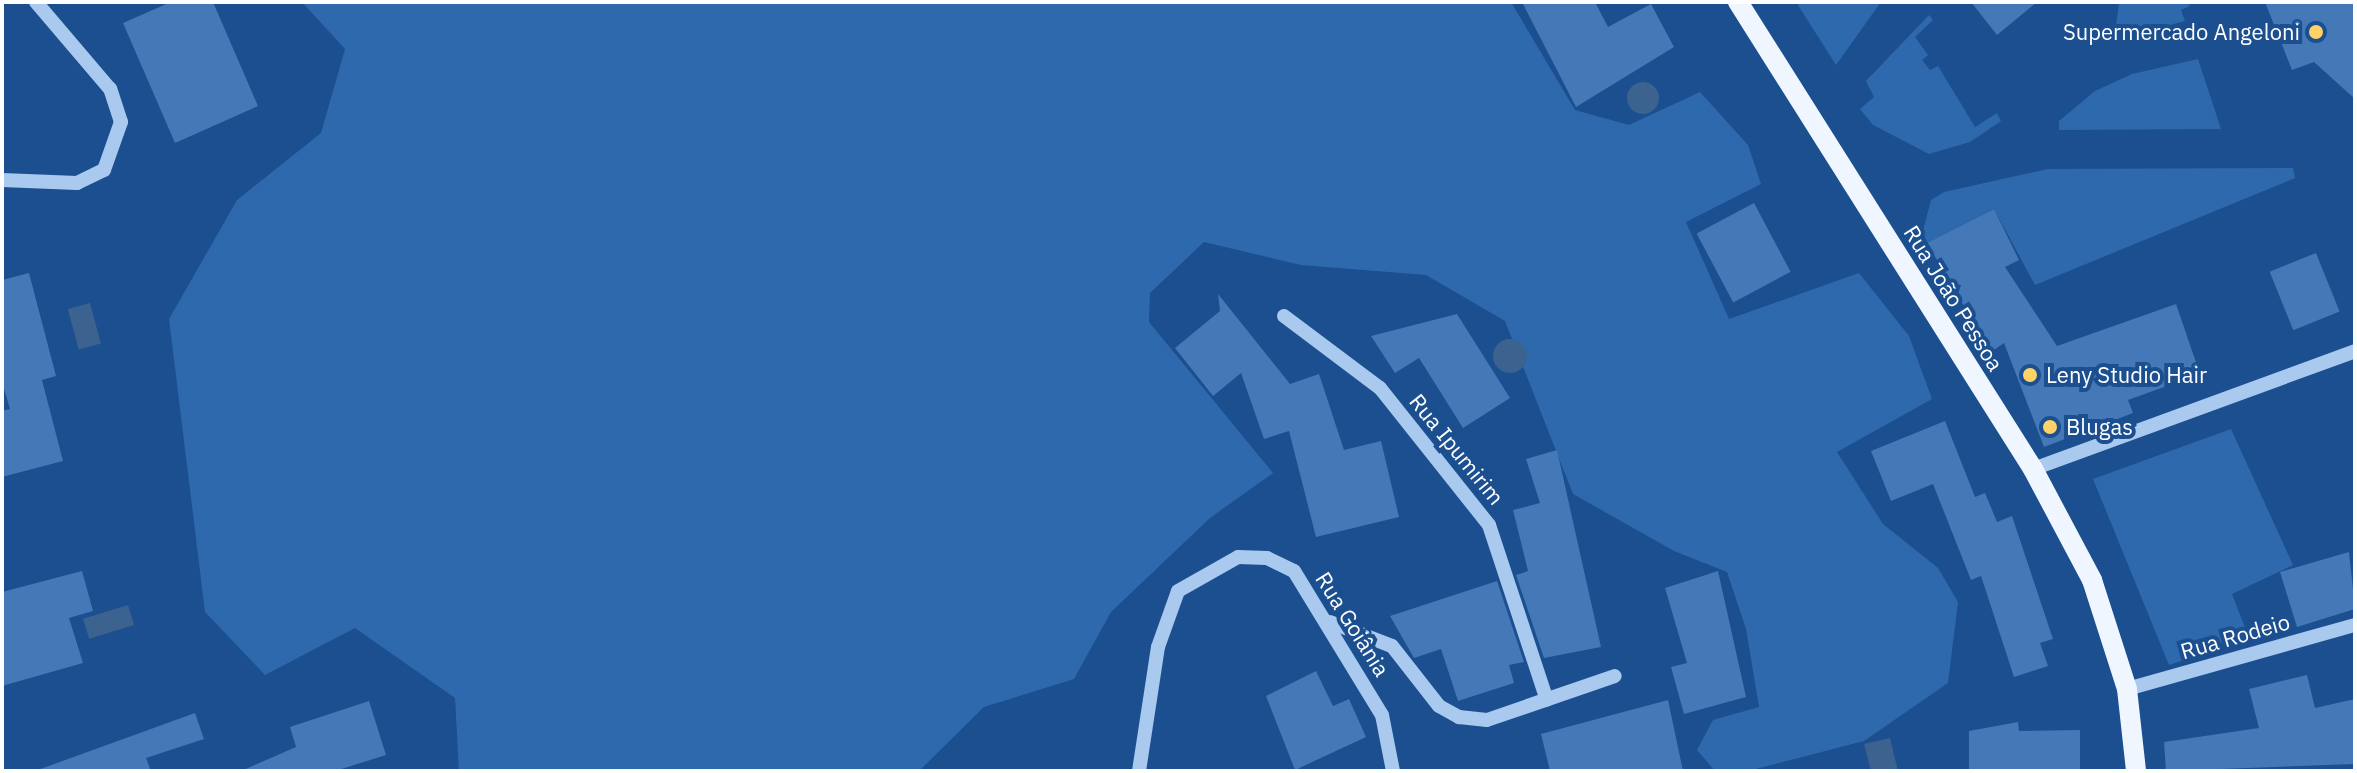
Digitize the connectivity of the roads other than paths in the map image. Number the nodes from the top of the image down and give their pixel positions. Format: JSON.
{"nodes":[{"id":1,"x":36,"y":2,"type":"edge"},
{"id":2,"x":1738,"y":2,"type":"edge"},
{"id":3,"x":2,"y":180,"type":"edge"},
{"id":4,"x":1284,"y":316,"type":"dead end"},
{"id":5,"x":2355,"y":351,"type":"edge"},
{"id":6,"x":2033,"y":469,"type":"junction"},
{"id":7,"x":1330,"y":622,"type":"junction"},
{"id":8,"x":2355,"y":625,"type":"edge"},
{"id":9,"x":1615,"y":676,"type":"dead end"},
{"id":10,"x":2127,"y":689,"type":"junction"},
{"id":11,"x":1547,"y":700,"type":"junction"},
{"id":12,"x":1139,"y":771,"type":"edge"},
{"id":13,"x":1393,"y":771,"type":"edge"},
{"id":14,"x":2136,"y":771,"type":"edge"}],
"edges":[{"from":1,"to":3,"type":"street"},
{"from":2,"to":6,"type":"main road","name":"Rua João Pessoa"},
{"from":4,"to":11,"type":"street","name":"Rua Ipumirim"},
{"from":5,"to":6,"type":"street"},
{"from":6,"to":10,"type":"main road","name":"Rua João Pessoa"},
{"from":7,"to":11,"type":"street"},
{"from":7,"to":12,"type":"street","name":"Rua Goiânia"},
{"from":7,"to":13,"type":"street","name":"Rua Goiânia"},
{"from":8,"to":10,"type":"street","name":"Rua Rodeio"},
{"from":9,"to":11,"type":"street"},
{"from":10,"to":14,"type":"main road","name":"Rua João Pessoa"}]}
